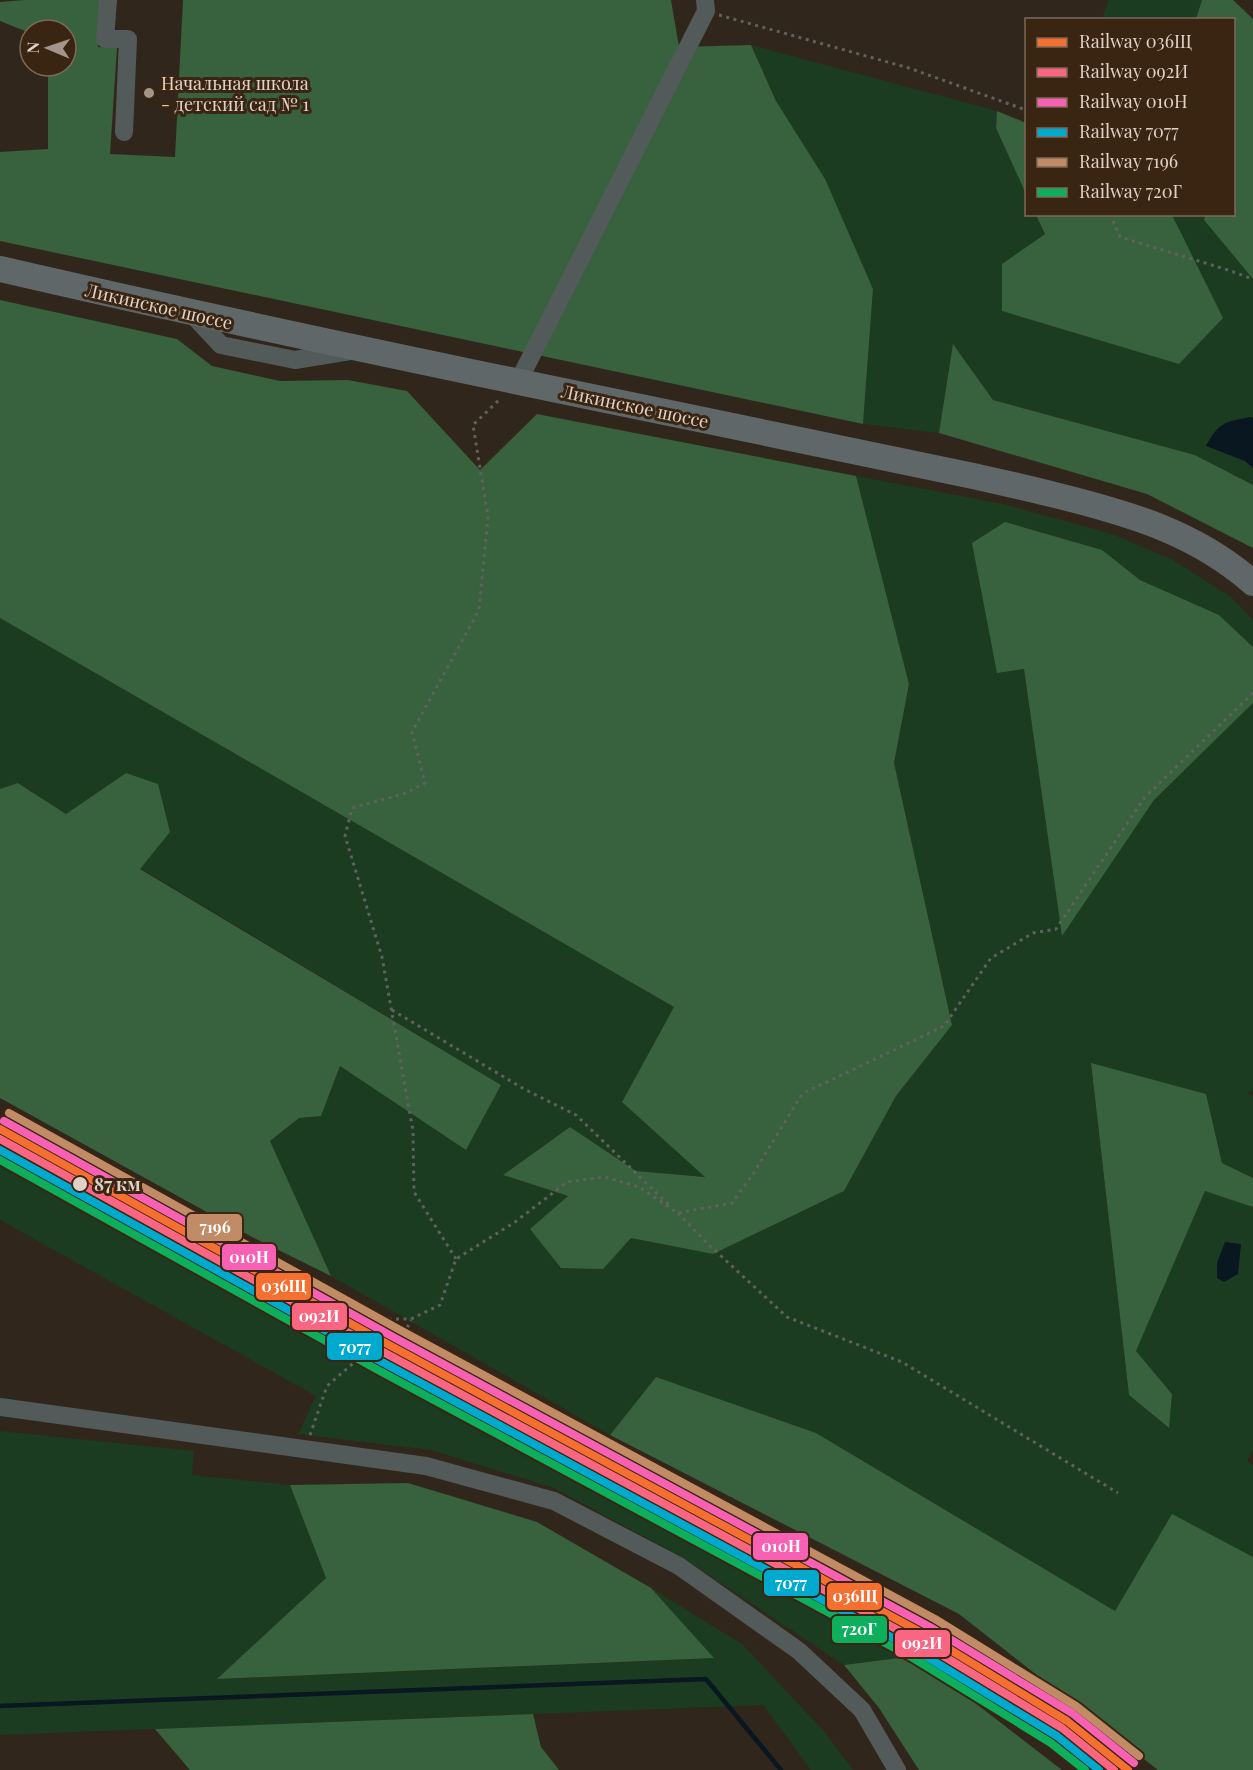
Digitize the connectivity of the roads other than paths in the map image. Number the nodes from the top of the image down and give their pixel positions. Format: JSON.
{"nodes":[{"id":1,"x":108,"y":0,"type":"edge"},
{"id":2,"x":705,"y":6,"type":"edge"},
{"id":3,"x":123,"y":132,"type":"dead end"},
{"id":4,"x":0,"y":269,"type":"edge"},
{"id":5,"x":518,"y":382,"type":"junction"},
{"id":6,"x":1253,"y":583,"type":"edge"},
{"id":7,"x":0,"y":1407,"type":"edge"},
{"id":8,"x":897,"y":1770,"type":"edge"}],
"edges":[{"from":1,"to":3,"type":"street"},
{"from":2,"to":5,"type":"street"},
{"from":4,"to":5,"type":"highway","name":"Ликинское шоссе"},
{"from":5,"to":6,"type":"highway","name":"Ликинское шоссе"},
{"from":7,"to":8,"type":"street"}]}
